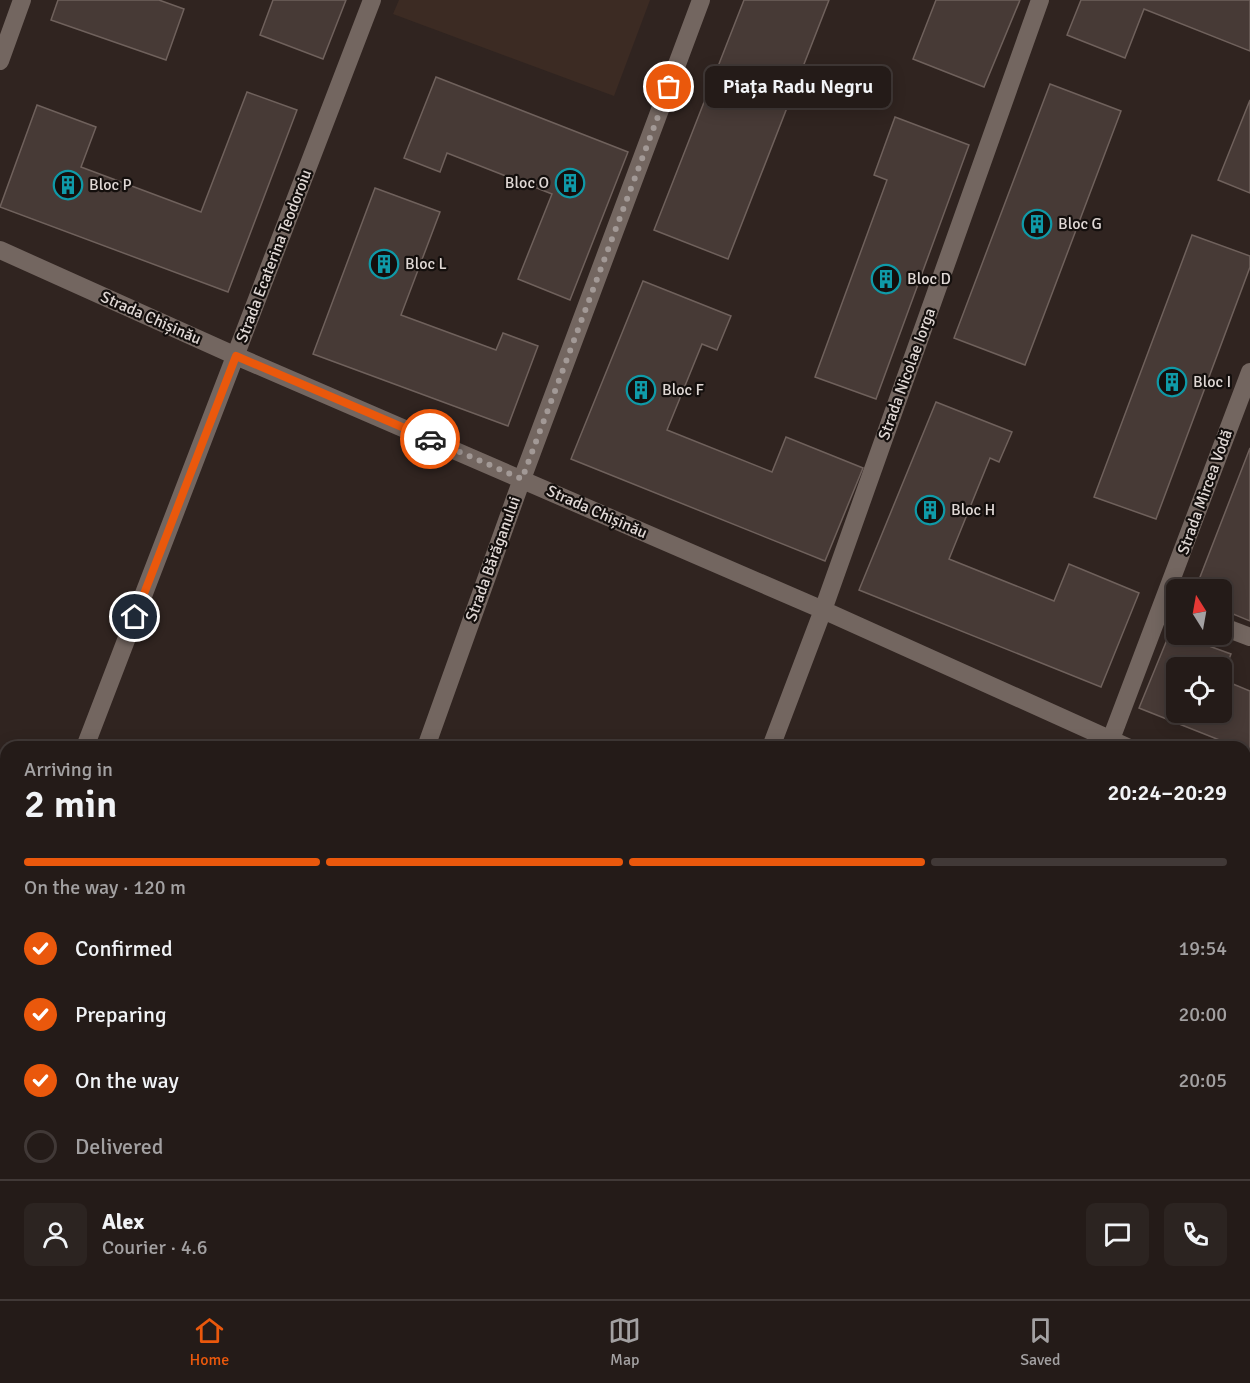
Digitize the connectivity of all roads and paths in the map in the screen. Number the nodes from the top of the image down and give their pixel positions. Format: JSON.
{"nodes":[{"id":1,"x":22,"y":0,"type":"edge"},
{"id":2,"x":372,"y":0,"type":"edge"},
{"id":3,"x":701,"y":0,"type":"edge"},
{"id":4,"x":1040,"y":0,"type":"edge"},
{"id":5,"x":0,"y":61,"type":"edge"},
{"id":6,"x":0,"y":250,"type":"edge"},
{"id":7,"x":236,"y":356,"type":"junction"},
{"id":8,"x":1250,"y":372,"type":"edge"},
{"id":9,"x":522,"y":479,"type":"junction"},
{"id":10,"x":1179,"y":579,"type":"edge"},
{"id":11,"x":823,"y":610,"type":"junction"},
{"id":12,"x":1166,"y":616,"type":"edge"},
{"id":13,"x":1232,"y":630,"type":"edge"},
{"id":14,"x":1250,"y":637,"type":"edge"},
{"id":15,"x":87,"y":741,"type":"edge"},
{"id":16,"x":428,"y":741,"type":"edge"},
{"id":17,"x":773,"y":741,"type":"edge"},
{"id":18,"x":1107,"y":741,"type":"edge"},
{"id":19,"x":1118,"y":741,"type":"edge"}],
"edges":[{"from":1,"to":5,"type":"street"},
{"from":2,"to":7,"type":"street","name":"Strada Ecaterina Teodoroiu"},
{"from":3,"to":9,"type":"street","name":"Strada Bărăganului"},
{"from":4,"to":11,"type":"street","name":"Strada Nicolae Iorga"},
{"from":6,"to":7,"type":"street","name":"Strada Chișinău"},
{"from":7,"to":9,"type":"street","name":"Strada Chișinău"},
{"from":7,"to":15,"type":"street","name":"Strada Ecaterina Teodoroiu"},
{"from":8,"to":10,"type":"street","name":"Strada Mircea Vodă"},
{"from":9,"to":11,"type":"street","name":"Strada Chișinău"},
{"from":9,"to":16,"type":"street","name":"Strada Bărăganului"},
{"from":11,"to":17,"type":"street","name":"Strada Nicolae Iorga"},
{"from":11,"to":18,"type":"street","name":"Strada Chișinău"},
{"from":12,"to":19,"type":"street","name":"Strada Mircea Vodă"},
{"from":13,"to":14,"type":"street"}]}
